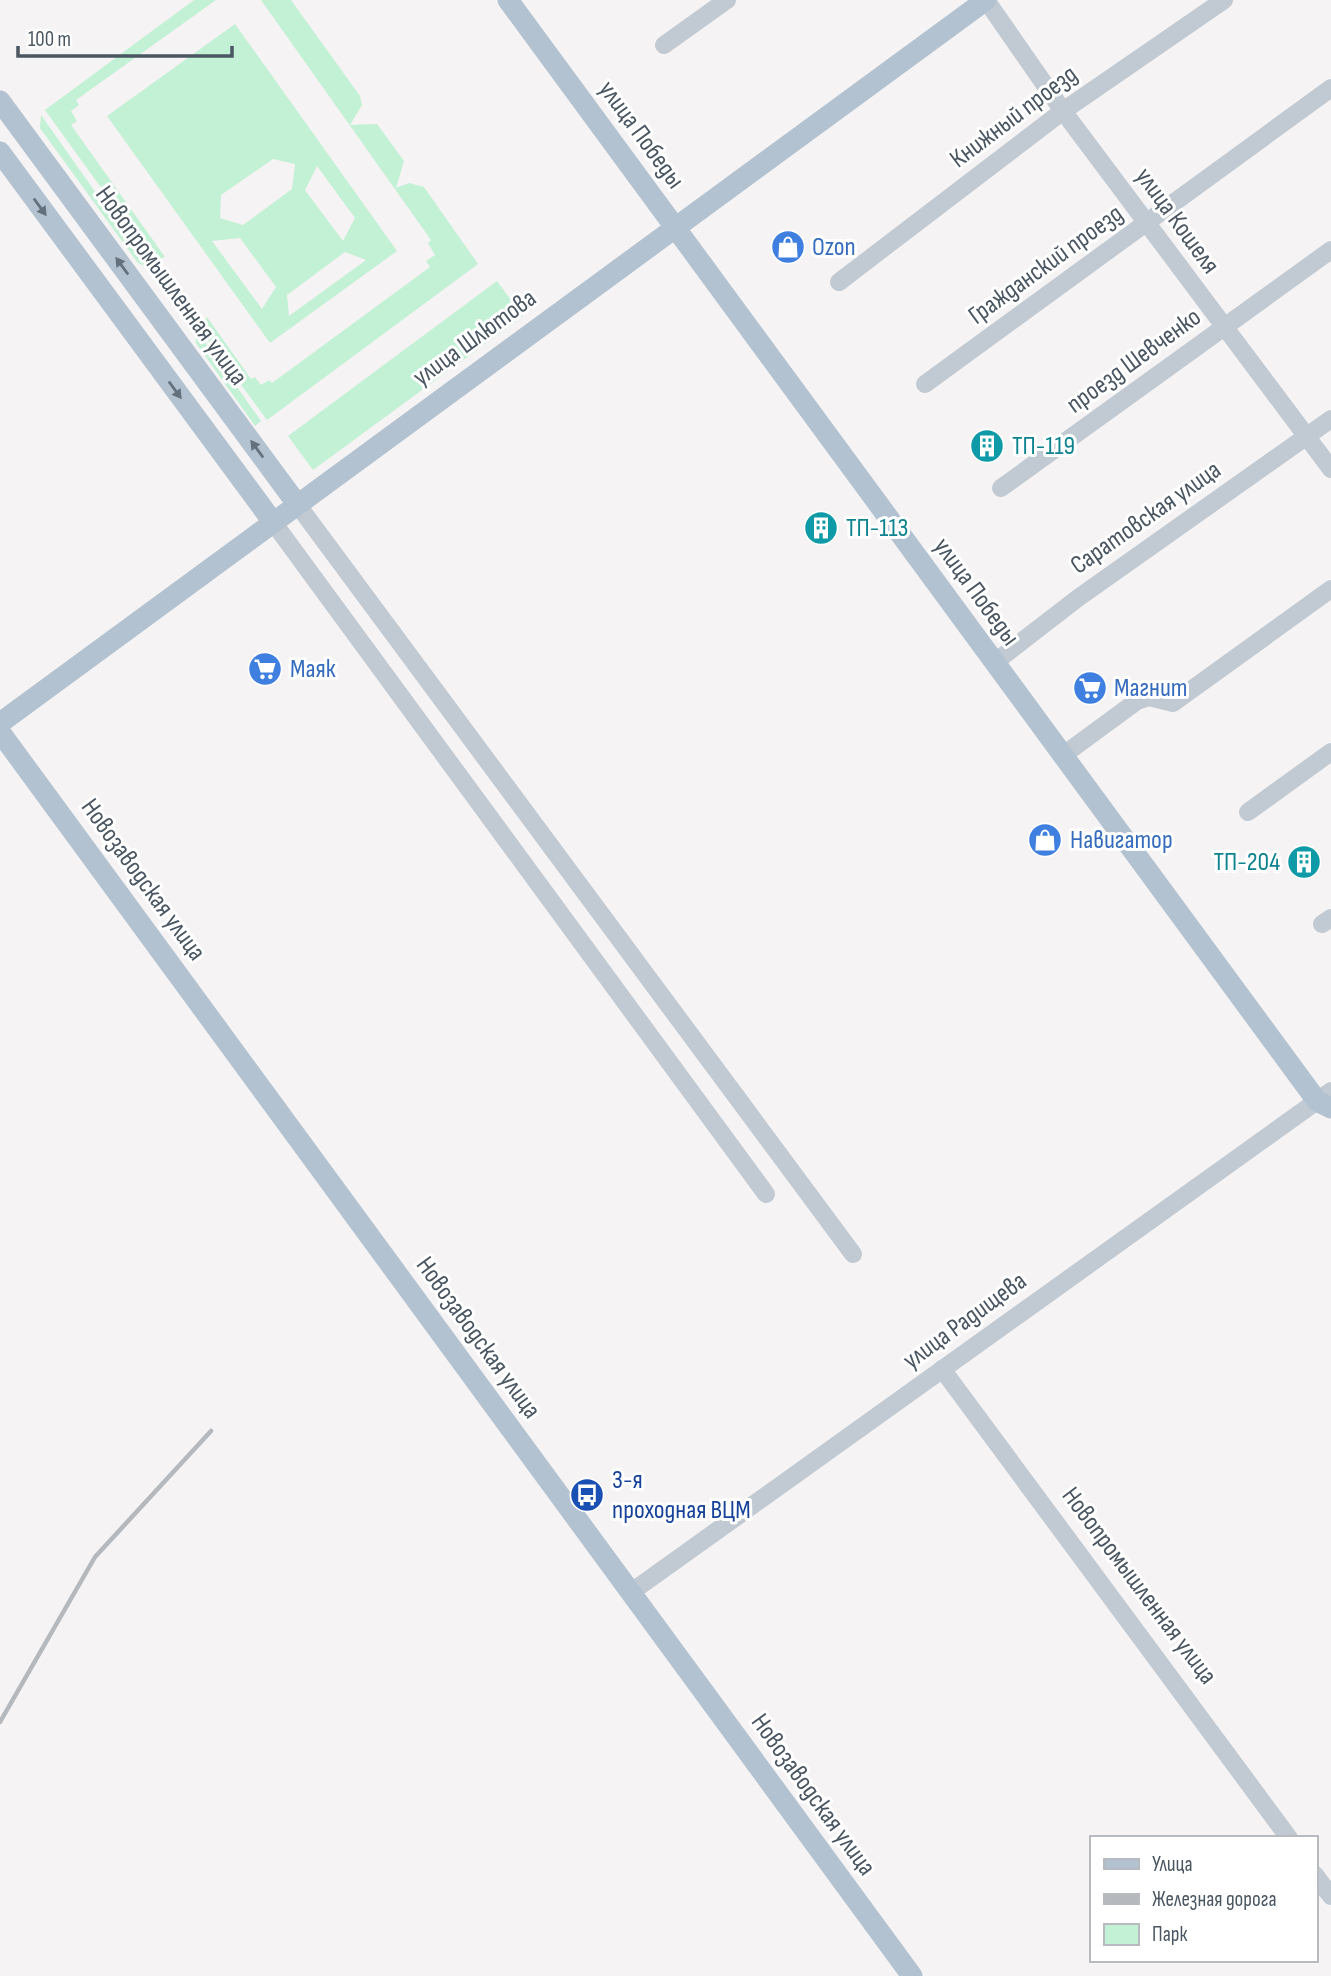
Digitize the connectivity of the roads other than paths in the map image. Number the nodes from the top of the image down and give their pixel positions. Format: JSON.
{"nodes":[{"id":1,"x":508,"y":0,"type":"edge"},
{"id":2,"x":727,"y":0,"type":"edge"},
{"id":3,"x":986,"y":0,"type":"edge"},
{"id":4,"x":1224,"y":0,"type":"edge"},
{"id":5,"x":664,"y":45,"type":"dead end"},
{"id":6,"x":1331,"y":88,"type":"edge"},
{"id":7,"x":0,"y":101,"type":"edge"},
{"id":8,"x":1063,"y":111,"type":"junction"},
{"id":9,"x":0,"y":152,"type":"edge"},
{"id":10,"x":1148,"y":223,"type":"junction"},
{"id":11,"x":674,"y":226,"type":"junction"},
{"id":12,"x":1331,"y":250,"type":"edge"},
{"id":13,"x":839,"y":282,"type":"dead end"},
{"id":14,"x":1224,"y":329,"type":"junction"},
{"id":15,"x":925,"y":384,"type":"dead end"},
{"id":16,"x":1331,"y":419,"type":"edge"},
{"id":17,"x":1307,"y":436,"type":"junction"},
{"id":18,"x":1331,"y":469,"type":"edge"},
{"id":19,"x":1001,"y":488,"type":"dead end"},
{"id":20,"x":297,"y":504,"type":"junction"},
{"id":21,"x":272,"y":522,"type":"junction"},
{"id":22,"x":1331,"y":589,"type":"edge"},
{"id":23,"x":994,"y":663,"type":"junction"},
{"id":24,"x":0,"y":723,"type":"edge"},
{"id":25,"x":0,"y":732,"type":"edge"},
{"id":26,"x":1331,"y":752,"type":"edge"},
{"id":27,"x":1062,"y":755,"type":"junction"},
{"id":28,"x":1248,"y":813,"type":"dead end"},
{"id":29,"x":1326,"y":1100,"type":"edge"},
{"id":30,"x":765,"y":1194,"type":"dead end"},
{"id":31,"x":853,"y":1254,"type":"dead end"},
{"id":32,"x":942,"y":1370,"type":"junction"},
{"id":33,"x":630,"y":1593,"type":"junction"},
{"id":34,"x":1288,"y":1836,"type":"edge"},
{"id":35,"x":1317,"y":1878,"type":"edge"},
{"id":36,"x":1331,"y":1896,"type":"edge"},
{"id":37,"x":912,"y":1976,"type":"edge"}],
"edges":[{"from":1,"to":11,"type":"main road","name":"улица Победы"},
{"from":2,"to":5,"type":"street"},
{"from":3,"to":8,"type":"street","name":"улица Кошеля"},
{"from":3,"to":11,"type":"main road","name":"улица Шлютова"},
{"from":4,"to":8,"type":"street","name":"Книжный проезд"},
{"from":6,"to":10,"type":"street","name":"Гражданский проезд"},
{"from":20,"to":7,"type":"main road","name":"Новопромышленная улица","one_way":true},
{"from":8,"to":10,"type":"street","name":"улица Кошеля"},
{"from":8,"to":13,"type":"street","name":"Книжный проезд"},
{"from":9,"to":21,"type":"main road","one_way":true},
{"from":10,"to":14,"type":"street","name":"улица Кошеля"},
{"from":10,"to":15,"type":"street","name":"Гражданский проезд"},
{"from":11,"to":20,"type":"main road","name":"улица Шлютова"},
{"from":11,"to":23,"type":"main road","name":"улица Победы"},
{"from":12,"to":14,"type":"street","name":"проезд Шевченко"},
{"from":14,"to":17,"type":"street","name":"улица Кошеля"},
{"from":14,"to":19,"type":"street","name":"проезд Шевченко"},
{"from":16,"to":17,"type":"street","name":"Саратовская улица"},
{"from":17,"to":18,"type":"street","name":"улица Кошеля"},
{"from":17,"to":23,"type":"street","name":"Саратовская улица"},
{"from":20,"to":21,"type":"main road","name":"улица Шлютова"},
{"from":20,"to":31,"type":"street"},
{"from":21,"to":24,"type":"main road","name":"улица Шлютова"},
{"from":21,"to":30,"type":"street"},
{"from":22,"to":27,"type":"street"},
{"from":23,"to":27,"type":"main road","name":"улица Победы"},
{"from":25,"to":33,"type":"main road","name":"Новозаводская улица"},
{"from":26,"to":28,"type":"street"},
{"from":27,"to":29,"type":"main road","name":"улица Победы"},
{"from":29,"to":32,"type":"street","name":"улица Радищева"},
{"from":32,"to":33,"type":"street","name":"улица Радищева"},
{"from":32,"to":34,"type":"street","name":"Новопромышленная улица"},
{"from":33,"to":37,"type":"main road","name":"Новозаводская улица"},
{"from":35,"to":36,"type":"street"}]}
